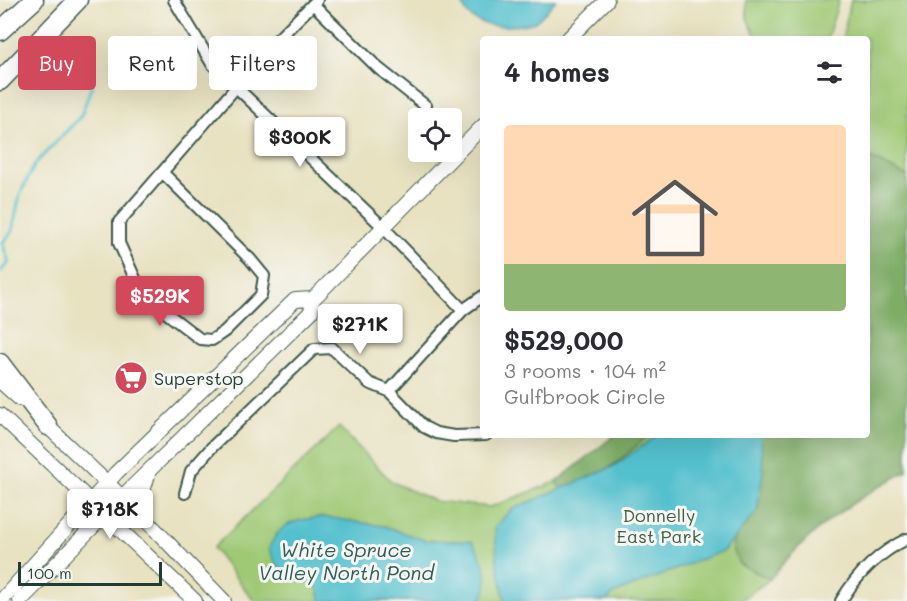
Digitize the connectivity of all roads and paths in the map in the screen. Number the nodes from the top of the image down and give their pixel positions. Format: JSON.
{"nodes":[{"id":1,"x":34,"y":0,"type":"edge"},
{"id":2,"x":78,"y":0,"type":"edge"},
{"id":3,"x":174,"y":0,"type":"edge"},
{"id":4,"x":607,"y":0,"type":"edge"},
{"id":5,"x":315,"y":2,"type":"edge"},
{"id":6,"x":0,"y":31,"type":"edge"},
{"id":7,"x":281,"y":36,"type":"edge"},
{"id":8,"x":571,"y":36,"type":"edge"},
{"id":9,"x":209,"y":59,"type":"edge"},
{"id":10,"x":0,"y":81,"type":"edge"},
{"id":11,"x":236,"y":90,"type":"edge"},
{"id":12,"x":238,"y":90,"type":"edge"},
{"id":13,"x":426,"y":106,"type":"dead end"},
{"id":14,"x":480,"y":129,"type":"edge"},
{"id":15,"x":163,"y":173,"type":"junction"},
{"id":16,"x":383,"y":227,"type":"junction"},
{"id":17,"x":480,"y":298,"type":"edge"},
{"id":18,"x":313,"y":299,"type":"junction"},
{"id":19,"x":463,"y":310,"type":"junction"},
{"id":20,"x":0,"y":363,"type":"edge"},
{"id":21,"x":0,"y":381,"type":"edge"},
{"id":22,"x":389,"y":391,"type":"junction"},
{"id":23,"x":0,"y":415,"type":"edge"},
{"id":24,"x":48,"y":426,"type":"junction"},
{"id":25,"x":480,"y":436,"type":"edge"},
{"id":26,"x":149,"y":472,"type":"junction"},
{"id":27,"x":107,"y":483,"type":"junction"},
{"id":28,"x":185,"y":493,"type":"dead end"},
{"id":29,"x":122,"y":497,"type":"junction"},
{"id":30,"x":91,"y":501,"type":"junction"},
{"id":31,"x":105,"y":514,"type":"junction"},
{"id":32,"x":145,"y":519,"type":"junction"},
{"id":33,"x":907,"y":539,"type":"edge"},
{"id":34,"x":213,"y":590,"type":"junction"},
{"id":35,"x":190,"y":597,"type":"edge"},
{"id":36,"x":1,"y":601,"type":"edge"},
{"id":37,"x":20,"y":601,"type":"edge"},
{"id":38,"x":224,"y":601,"type":"edge"},
{"id":39,"x":841,"y":601,"type":"edge"}],
"edges":[{"from":1,"to":6,"type":"highway"},
{"from":2,"to":10,"type":"highway"},
{"from":3,"to":9,"type":"street"},
{"from":4,"to":8,"type":"street"},
{"from":5,"to":7,"type":"street"},
{"from":5,"to":13,"type":"street"},
{"from":11,"to":15,"type":"street"},
{"from":12,"to":16,"type":"street"},
{"from":14,"to":16,"type":"street"},
{"from":15,"to":15,"type":"street"},
{"from":16,"to":18,"type":"street"},
{"from":16,"to":19,"type":"street"},
{"from":17,"to":19,"type":"street"},
{"from":18,"to":26,"type":"street"},
{"from":18,"to":27,"type":"street"},
{"from":19,"to":22,"type":"street"},
{"from":20,"to":24,"type":"highway"},
{"from":21,"to":24,"type":"street"},
{"from":22,"to":25,"type":"street"},
{"from":22,"to":28,"type":"street"},
{"from":23,"to":30,"type":"street"},
{"from":24,"to":27,"type":"street"},
{"from":26,"to":29,"type":"street"},
{"from":26,"to":32,"type":"street"},
{"from":27,"to":29,"type":"street"},
{"from":27,"to":30,"type":"street"},
{"from":29,"to":31,"type":"street"},
{"from":29,"to":32,"type":"street"},
{"from":30,"to":31,"type":"street"},
{"from":30,"to":36,"type":"street"},
{"from":31,"to":35,"type":"street"},
{"from":31,"to":37,"type":"street"},
{"from":32,"to":34,"type":"street"},
{"from":33,"to":39,"type":"street"},
{"from":34,"to":35,"type":"street"},
{"from":34,"to":38,"type":"street"}]}
